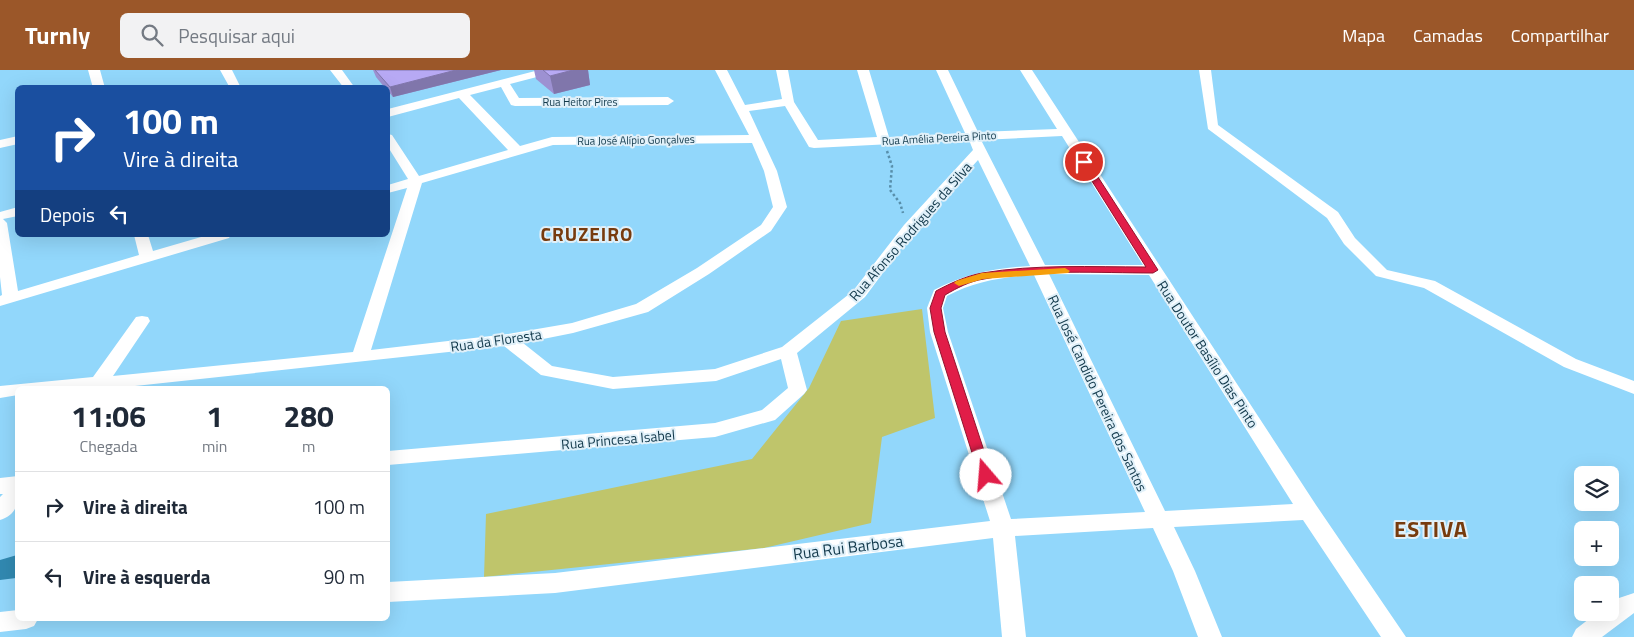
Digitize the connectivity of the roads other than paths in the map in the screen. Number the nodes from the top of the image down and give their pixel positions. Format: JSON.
{"nodes":[{"id":1,"x":94,"y":70,"type":"edge"},
{"id":2,"x":226,"y":70,"type":"edge"},
{"id":3,"x":336,"y":70,"type":"edge"},
{"id":4,"x":552,"y":70,"type":"edge"},
{"id":5,"x":721,"y":70,"type":"edge"},
{"id":6,"x":782,"y":70,"type":"edge"},
{"id":7,"x":863,"y":70,"type":"edge"},
{"id":8,"x":942,"y":70,"type":"edge"},
{"id":9,"x":1026,"y":70,"type":"edge"},
{"id":10,"x":1205,"y":70,"type":"edge"},
{"id":11,"x":504,"y":83,"type":"junction"},
{"id":12,"x":98,"y":85,"type":"edge"},
{"id":13,"x":234,"y":85,"type":"edge"},
{"id":14,"x":348,"y":85,"type":"edge"},
{"id":15,"x":462,"y":94,"type":"junction"},
{"id":16,"x":668,"y":101,"type":"dead end"},
{"id":17,"x":788,"y":102,"type":"junction"},
{"id":18,"x":741,"y":108,"type":"junction"},
{"id":19,"x":390,"y":113,"type":"edge"},
{"id":20,"x":1064,"y":132,"type":"junction"},
{"id":21,"x":757,"y":139,"type":"junction"},
{"id":22,"x":15,"y":141,"type":"edge"},
{"id":23,"x":390,"y":141,"type":"edge"},
{"id":24,"x":884,"y":141,"type":"junction"},
{"id":25,"x":976,"y":143,"type":"junction"},
{"id":26,"x":0,"y":144,"type":"edge"},
{"id":27,"x":516,"y":150,"type":"junction"},
{"id":28,"x":416,"y":181,"type":"junction"},
{"id":29,"x":390,"y":188,"type":"edge"},
{"id":30,"x":15,"y":212,"type":"edge"},
{"id":31,"x":0,"y":216,"type":"edge"},
{"id":32,"x":0,"y":223,"type":"edge"},
{"id":33,"x":142,"y":237,"type":"edge"},
{"id":34,"x":217,"y":237,"type":"edge"},
{"id":35,"x":147,"y":257,"type":"junction"},
{"id":36,"x":1153,"y":270,"type":"junction"},
{"id":37,"x":1040,"y":271,"type":"junction"},
{"id":38,"x":5,"y":299,"type":"edge"},
{"id":39,"x":142,"y":321,"type":"dead end"},
{"id":40,"x":508,"y":340,"type":"junction"},
{"id":41,"x":788,"y":351,"type":"junction"},
{"id":42,"x":360,"y":357,"type":"junction"},
{"id":43,"x":99,"y":382,"type":"junction"},
{"id":44,"x":57,"y":386,"type":"edge"},
{"id":45,"x":1634,"y":388,"type":"edge"},
{"id":46,"x":15,"y":390,"type":"edge"},
{"id":47,"x":0,"y":392,"type":"edge"},
{"id":48,"x":390,"y":458,"type":"edge"},
{"id":49,"x":15,"y":484,"type":"edge"},
{"id":50,"x":0,"y":486,"type":"edge"},
{"id":51,"x":15,"y":494,"type":"edge"},
{"id":52,"x":1309,"y":511,"type":"junction"},
{"id":53,"x":0,"y":512,"type":"edge"},
{"id":54,"x":1159,"y":521,"type":"junction"},
{"id":55,"x":1003,"y":528,"type":"junction"},
{"id":56,"x":390,"y":592,"type":"edge"},
{"id":57,"x":1634,"y":603,"type":"edge"},
{"id":58,"x":15,"y":620,"type":"edge"},
{"id":59,"x":0,"y":622,"type":"edge"},
{"id":60,"x":1014,"y":637,"type":"edge"},
{"id":61,"x":1210,"y":637,"type":"edge"},
{"id":62,"x":1394,"y":637,"type":"edge"},
{"id":63,"x":1584,"y":637,"type":"edge"}],
"edges":[{"from":1,"to":12,"type":"street"},
{"from":2,"to":13,"type":"street"},
{"from":3,"to":14,"type":"street"},
{"from":4,"to":11,"type":"street"},
{"from":5,"to":18,"type":"street","name":"Rua da Floresta"},
{"from":6,"to":17,"type":"street"},
{"from":7,"to":24,"type":"street"},
{"from":8,"to":25,"type":"street","name":"Rua José Candido Pereira dos Santos"},
{"from":9,"to":20,"type":"street","name":"Rua Doutor Basílio Dias Pinto"},
{"from":10,"to":45,"type":"street"},
{"from":11,"to":15,"type":"street"},
{"from":11,"to":16,"type":"street","name":"Rua Heitor Pires"},
{"from":15,"to":19,"type":"street"},
{"from":15,"to":27,"type":"street"},
{"from":17,"to":18,"type":"street"},
{"from":17,"to":24,"type":"street","name":"Rua Amélia Pereira Pinto"},
{"from":18,"to":21,"type":"street","name":"Rua da Floresta"},
{"from":20,"to":25,"type":"street","name":"Rua Amélia Pereira Pinto"},
{"from":20,"to":36,"type":"street","name":"Rua Doutor Basílio Dias Pinto"},
{"from":21,"to":27,"type":"street","name":"Rua José Alípio Gonçalves"},
{"from":21,"to":40,"type":"street","name":"Rua da Floresta"},
{"from":22,"to":26,"type":"street"},
{"from":23,"to":28,"type":"street"},
{"from":24,"to":25,"type":"street","name":"Rua Amélia Pereira Pinto"},
{"from":25,"to":37,"type":"street","name":"Rua José Candido Pereira dos Santos"},
{"from":25,"to":41,"type":"street","name":"Rua Afonso Rodrigues da Silva"},
{"from":27,"to":28,"type":"street","name":"Rua José Alípio Gonçalves"},
{"from":28,"to":29,"type":"street","name":"Rua José Alípio Gonçalves"},
{"from":28,"to":42,"type":"street"},
{"from":30,"to":31,"type":"street"},
{"from":32,"to":38,"type":"street"},
{"from":33,"to":35,"type":"street"},
{"from":34,"to":35,"type":"street"},
{"from":35,"to":38,"type":"street"},
{"from":36,"to":37,"type":"street"},
{"from":36,"to":52,"type":"street","name":"Rua Doutor Basílio Dias Pinto"},
{"from":37,"to":54,"type":"street","name":"Rua José Candido Pereira dos Santos"},
{"from":37,"to":55,"type":"street"},
{"from":39,"to":43,"type":"street"},
{"from":40,"to":41,"type":"street","name":"Rua Afonso Rodrigues da Silva"},
{"from":40,"to":42,"type":"street","name":"Rua da Floresta"},
{"from":41,"to":48,"type":"street","name":"Rua Princesa Isabel"},
{"from":42,"to":43,"type":"street","name":"Rua da Floresta"},
{"from":43,"to":44,"type":"street","name":"Rua da Floresta"},
{"from":46,"to":47,"type":"street"},
{"from":49,"to":50,"type":"street"},
{"from":51,"to":53,"type":"street"},
{"from":52,"to":54,"type":"street","name":"Rua Rui Barbosa"},
{"from":52,"to":62,"type":"street","name":"Rua Doutor Basílio Dias Pinto"},
{"from":54,"to":55,"type":"street","name":"Rua Rui Barbosa"},
{"from":54,"to":61,"type":"street","name":"Rua José Candido Pereira dos Santos"},
{"from":55,"to":56,"type":"street","name":"Rua Rui Barbosa"},
{"from":55,"to":60,"type":"street"},
{"from":57,"to":63,"type":"street"},
{"from":58,"to":59,"type":"street"}]}
